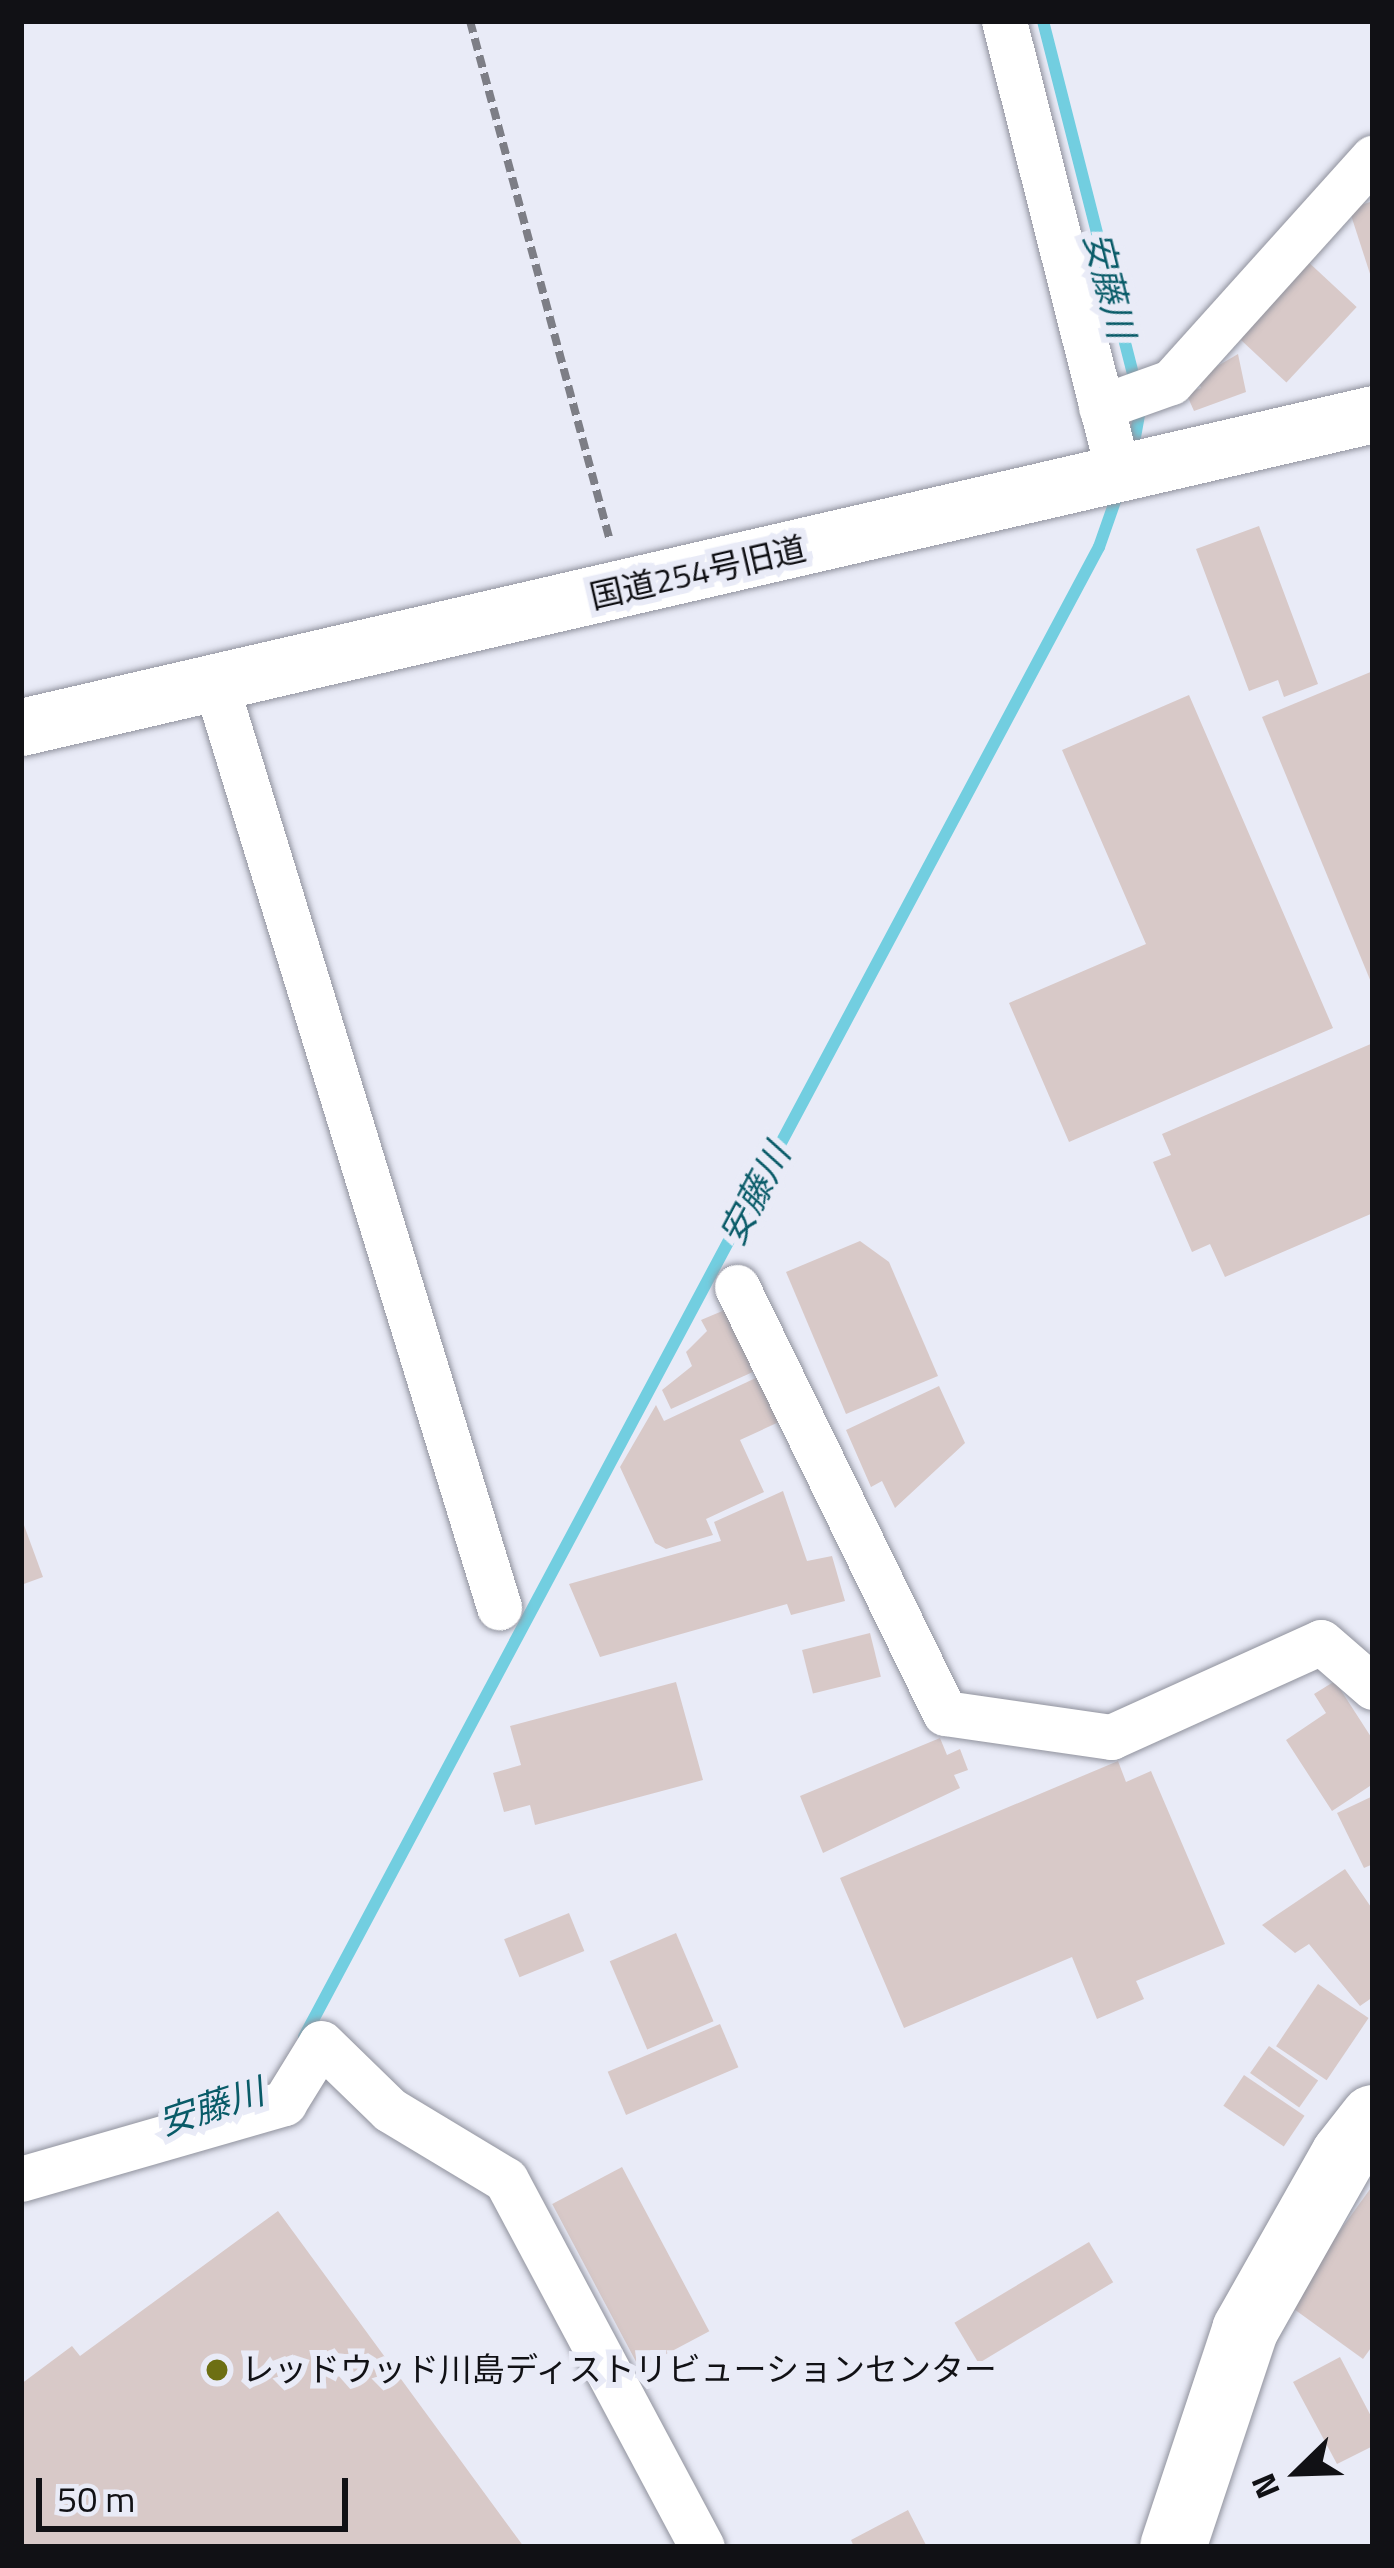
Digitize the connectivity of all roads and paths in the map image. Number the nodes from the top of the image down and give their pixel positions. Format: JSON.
{"nodes":[{"id":1,"x":470,"y":21,"type":"edge"},
{"id":2,"x":1004,"y":21,"type":"edge"},
{"id":3,"x":1373,"y":158,"type":"edge"},
{"id":4,"x":1101,"y":407,"type":"junction"},
{"id":5,"x":1373,"y":414,"type":"edge"},
{"id":6,"x":1119,"y":476,"type":"junction"},
{"id":7,"x":623,"y":591,"type":"junction"},
{"id":8,"x":215,"y":682,"type":"junction"},
{"id":9,"x":21,"y":727,"type":"edge"},
{"id":10,"x":737,"y":1287,"type":"dead end"},
{"id":11,"x":500,"y":1607,"type":"dead end"},
{"id":12,"x":1373,"y":1687,"type":"edge"},
{"id":13,"x":1373,"y":2118,"type":"edge"},
{"id":14,"x":21,"y":2180,"type":"edge"},
{"id":15,"x":702,"y":2547,"type":"edge"},
{"id":16,"x":1173,"y":2547,"type":"edge"}],
"edges":[{"from":1,"to":7,"type":"path"},
{"from":2,"to":4,"type":"street"},
{"from":3,"to":4,"type":"street"},
{"from":4,"to":6,"type":"street"},
{"from":5,"to":6,"type":"street","name":"国道254号旧道"},
{"from":6,"to":7,"type":"street","name":"国道254号旧道"},
{"from":7,"to":8,"type":"street","name":"国道254号旧道"},
{"from":8,"to":9,"type":"street","name":"国道254号旧道"},
{"from":8,"to":11,"type":"street"},
{"from":10,"to":12,"type":"street"},
{"from":13,"to":16,"type":"main road"},
{"from":14,"to":15,"type":"street"}]}
